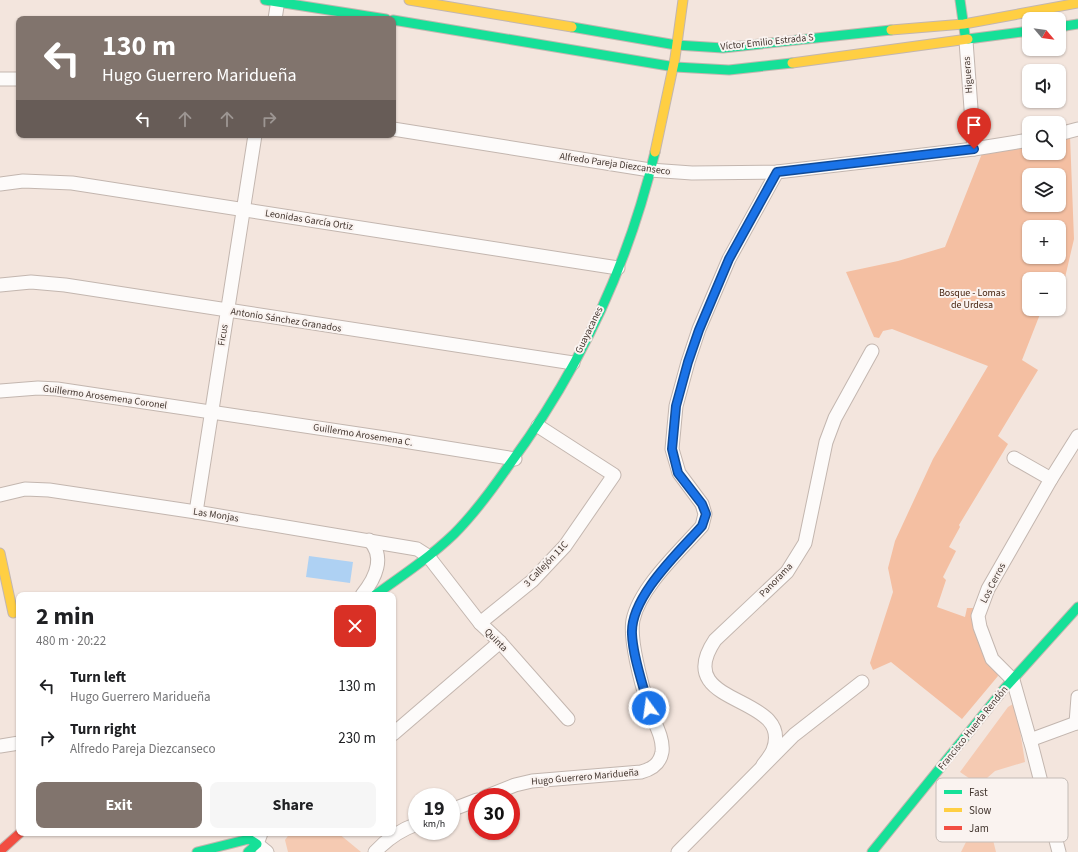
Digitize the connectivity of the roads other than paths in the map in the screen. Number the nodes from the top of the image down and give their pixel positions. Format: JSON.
{"nodes":[{"id":1,"x":265,"y":0,"type":"edge"},
{"id":2,"x":409,"y":0,"type":"edge"},
{"id":3,"x":683,"y":0,"type":"edge"},
{"id":4,"x":960,"y":0,"type":"edge"},
{"id":5,"x":278,"y":1,"type":"edge"},
{"id":6,"x":1078,"y":3,"type":"edge"},
{"id":7,"x":276,"y":16,"type":"edge"},
{"id":8,"x":368,"y":16,"type":"edge"},
{"id":9,"x":455,"y":18,"type":"junction"},
{"id":10,"x":396,"y":20,"type":"edge"},
{"id":11,"x":964,"y":24,"type":"junction"},
{"id":12,"x":1078,"y":24,"type":"edge"},
{"id":13,"x":1066,"y":26,"type":"edge"},
{"id":14,"x":1022,"y":32,"type":"edge"},
{"id":15,"x":966,"y":41,"type":"junction"},
{"id":16,"x":676,"y":45,"type":"junction"},
{"id":17,"x":837,"y":46,"type":"junction"},
{"id":18,"x":675,"y":67,"type":"junction"},
{"id":19,"x":0,"y":79,"type":"edge"},
{"id":20,"x":16,"y":79,"type":"edge"},
{"id":21,"x":396,"y":129,"type":"edge"},
{"id":22,"x":1078,"y":129,"type":"edge"},
{"id":23,"x":1066,"y":132,"type":"edge"},
{"id":24,"x":254,"y":138,"type":"edge"},
{"id":25,"x":1022,"y":141,"type":"edge"},
{"id":26,"x":974,"y":149,"type":"junction"},
{"id":27,"x":650,"y":170,"type":"junction"},
{"id":28,"x":777,"y":172,"type":"junction"},
{"id":29,"x":0,"y":184,"type":"edge"},
{"id":30,"x":242,"y":209,"type":"junction"},
{"id":31,"x":618,"y":268,"type":"junction"},
{"id":32,"x":0,"y":285,"type":"edge"},
{"id":33,"x":227,"y":310,"type":"junction"},
{"id":34,"x":872,"y":351,"type":"dead end"},
{"id":35,"x":573,"y":363,"type":"junction"},
{"id":36,"x":0,"y":391,"type":"edge"},
{"id":37,"x":211,"y":412,"type":"junction"},
{"id":38,"x":538,"y":426,"type":"junction"},
{"id":39,"x":1078,"y":436,"type":"edge"},
{"id":40,"x":1014,"y":458,"type":"dead end"},
{"id":41,"x":515,"y":460,"type":"junction"},
{"id":42,"x":1051,"y":479,"type":"junction"},
{"id":43,"x":0,"y":495,"type":"edge"},
{"id":44,"x":196,"y":512,"type":"junction"},
{"id":45,"x":369,"y":540,"type":"junction"},
{"id":46,"x":0,"y":554,"type":"edge"},
{"id":47,"x":428,"y":556,"type":"junction"},
{"id":48,"x":365,"y":592,"type":"edge"},
{"id":49,"x":379,"y":592,"type":"edge"},
{"id":50,"x":1078,"y":608,"type":"edge"},
{"id":51,"x":13,"y":613,"type":"edge"},
{"id":52,"x":480,"y":624,"type":"junction"},
{"id":53,"x":500,"y":642,"type":"junction"},
{"id":54,"x":1013,"y":680,"type":"junction"},
{"id":55,"x":862,"y":682,"type":"dead end"},
{"id":56,"x":1078,"y":697,"type":"edge"},
{"id":57,"x":568,"y":719,"type":"dead end"},
{"id":58,"x":1077,"y":724,"type":"edge"},
{"id":59,"x":396,"y":731,"type":"edge"},
{"id":60,"x":1030,"y":740,"type":"junction"},
{"id":61,"x":16,"y":743,"type":"edge"},
{"id":62,"x":0,"y":746,"type":"edge"},
{"id":63,"x":763,"y":766,"type":"junction"},
{"id":64,"x":1040,"y":778,"type":"edge"},
{"id":65,"x":507,"y":788,"type":"edge"},
{"id":66,"x":408,"y":828,"type":"edge"},
{"id":67,"x":396,"y":834,"type":"edge"},
{"id":68,"x":17,"y":836,"type":"edge"},
{"id":69,"x":394,"y":836,"type":"edge"},
{"id":70,"x":1056,"y":842,"type":"edge"},
{"id":71,"x":258,"y":845,"type":"edge"},
{"id":72,"x":0,"y":851,"type":"edge"},
{"id":73,"x":197,"y":852,"type":"edge"},
{"id":74,"x":375,"y":852,"type":"edge"},
{"id":75,"x":678,"y":852,"type":"edge"},
{"id":76,"x":872,"y":852,"type":"edge"},
{"id":77,"x":1059,"y":852,"type":"edge"}],
"edges":[{"from":1,"to":5,"type":"main road"},
{"from":2,"to":9,"type":"main road","name":"Víctor Emilio Estrada S"},
{"from":3,"to":16,"type":"main road","name":"Guayacanes"},
{"from":4,"to":11,"type":"main road","name":"Higueras"},
{"from":5,"to":7,"type":"street"},
{"from":5,"to":8,"type":"main road"},
{"from":6,"to":11,"type":"main road","name":"Víctor Emilio Estrada S"},
{"from":9,"to":10,"type":"main road","name":"Víctor Emilio Estrada S"},
{"from":9,"to":16,"type":"main road","name":"Víctor Emilio Estrada S"},
{"from":9,"to":18,"type":"main road","name":"Víctor Emilio Estrada S"},
{"from":11,"to":15,"type":"main road","name":"Higueras"},
{"from":11,"to":17,"type":"main road","name":"Víctor Emilio Estrada S"},
{"from":12,"to":13,"type":"main road"},
{"from":14,"to":15,"type":"main road","name":"Víctor Emilio Estrada S"},
{"from":15,"to":17,"type":"main road","name":"Víctor Emilio Estrada S"},
{"from":15,"to":26,"type":"street","name":"Higueras"},
{"from":16,"to":17,"type":"main road","name":"Víctor Emilio Estrada S"},
{"from":16,"to":18,"type":"main road","name":"Guayacanes"},
{"from":17,"to":18,"type":"main road","name":"Víctor Emilio Estrada S"},
{"from":18,"to":27,"type":"main road","name":"Guayacanes"},
{"from":19,"to":20,"type":"street"},
{"from":21,"to":27,"type":"street","name":"Alfredo Pareja Diezcanseco"},
{"from":22,"to":23,"type":"street"},
{"from":24,"to":30,"type":"street","name":"Ficus"},
{"from":25,"to":26,"type":"street","name":"Alfredo Pareja Diezcanseco"},
{"from":26,"to":28,"type":"street","name":"Alfredo Pareja Diezcanseco"},
{"from":27,"to":28,"type":"street","name":"Alfredo Pareja Diezcanseco"},
{"from":27,"to":31,"type":"main road","name":"Guayacanes"},
{"from":28,"to":65,"type":"street","name":"Hugo Guerrero Maridueña"},
{"from":29,"to":30,"type":"street","name":"Leonidas García Ortiz"},
{"from":30,"to":31,"type":"street","name":"Leonidas García Ortiz"},
{"from":30,"to":33,"type":"street","name":"Ficus"},
{"from":31,"to":35,"type":"main road","name":"Guayacanes"},
{"from":32,"to":33,"type":"street","name":"Antonio Sánchez Granados"},
{"from":33,"to":35,"type":"street","name":"Antonio Sánchez Granados"},
{"from":33,"to":37,"type":"street","name":"Ficus"},
{"from":34,"to":63,"type":"street","name":"Panorama"},
{"from":35,"to":38,"type":"main road","name":"Guayacanes"},
{"from":36,"to":37,"type":"street","name":"Guillermo Arosemena Coronel"},
{"from":37,"to":41,"type":"street","name":"Guillermo Arosemena C."},
{"from":37,"to":44,"type":"street","name":"Ficus"},
{"from":38,"to":41,"type":"main road","name":"Guayacanes"},
{"from":38,"to":52,"type":"street","name":"3 Callejón 11C"},
{"from":39,"to":42,"type":"street","name":"Los Cerros"},
{"from":40,"to":42,"type":"street"},
{"from":41,"to":47,"type":"main road","name":"Guayacanes"},
{"from":42,"to":54,"type":"street","name":"Los Cerros"},
{"from":43,"to":44,"type":"street","name":"Las Monjas"},
{"from":44,"to":45,"type":"street","name":"Las Monjas"},
{"from":45,"to":47,"type":"street","name":"Las Monjas"},
{"from":45,"to":48,"type":"street"},
{"from":46,"to":51,"type":"main road"},
{"from":47,"to":49,"type":"main road","name":"Guayacanes"},
{"from":47,"to":52,"type":"street","name":"Quinta"},
{"from":50,"to":54,"type":"main road","name":"Francisco Huerta Rendón"},
{"from":52,"to":53,"type":"street","name":"Quinta"},
{"from":53,"to":57,"type":"street","name":"Quinta"},
{"from":53,"to":59,"type":"street"},
{"from":54,"to":60,"type":"street","name":"Los Cerros"},
{"from":54,"to":76,"type":"main road","name":"Francisco Huerta Rendón"},
{"from":55,"to":63,"type":"street","name":"Panorama"},
{"from":56,"to":58,"type":"street"},
{"from":58,"to":60,"type":"street"},
{"from":60,"to":64,"type":"street","name":"Los Cerros"},
{"from":61,"to":62,"type":"street"},
{"from":63,"to":75,"type":"street","name":"Panorama"},
{"from":66,"to":67,"type":"street"},
{"from":68,"to":72,"type":"main road"},
{"from":69,"to":74,"type":"street"},
{"from":70,"to":77,"type":"street","name":"Los Cerros"},
{"from":71,"to":73,"type":"main road"}]}
